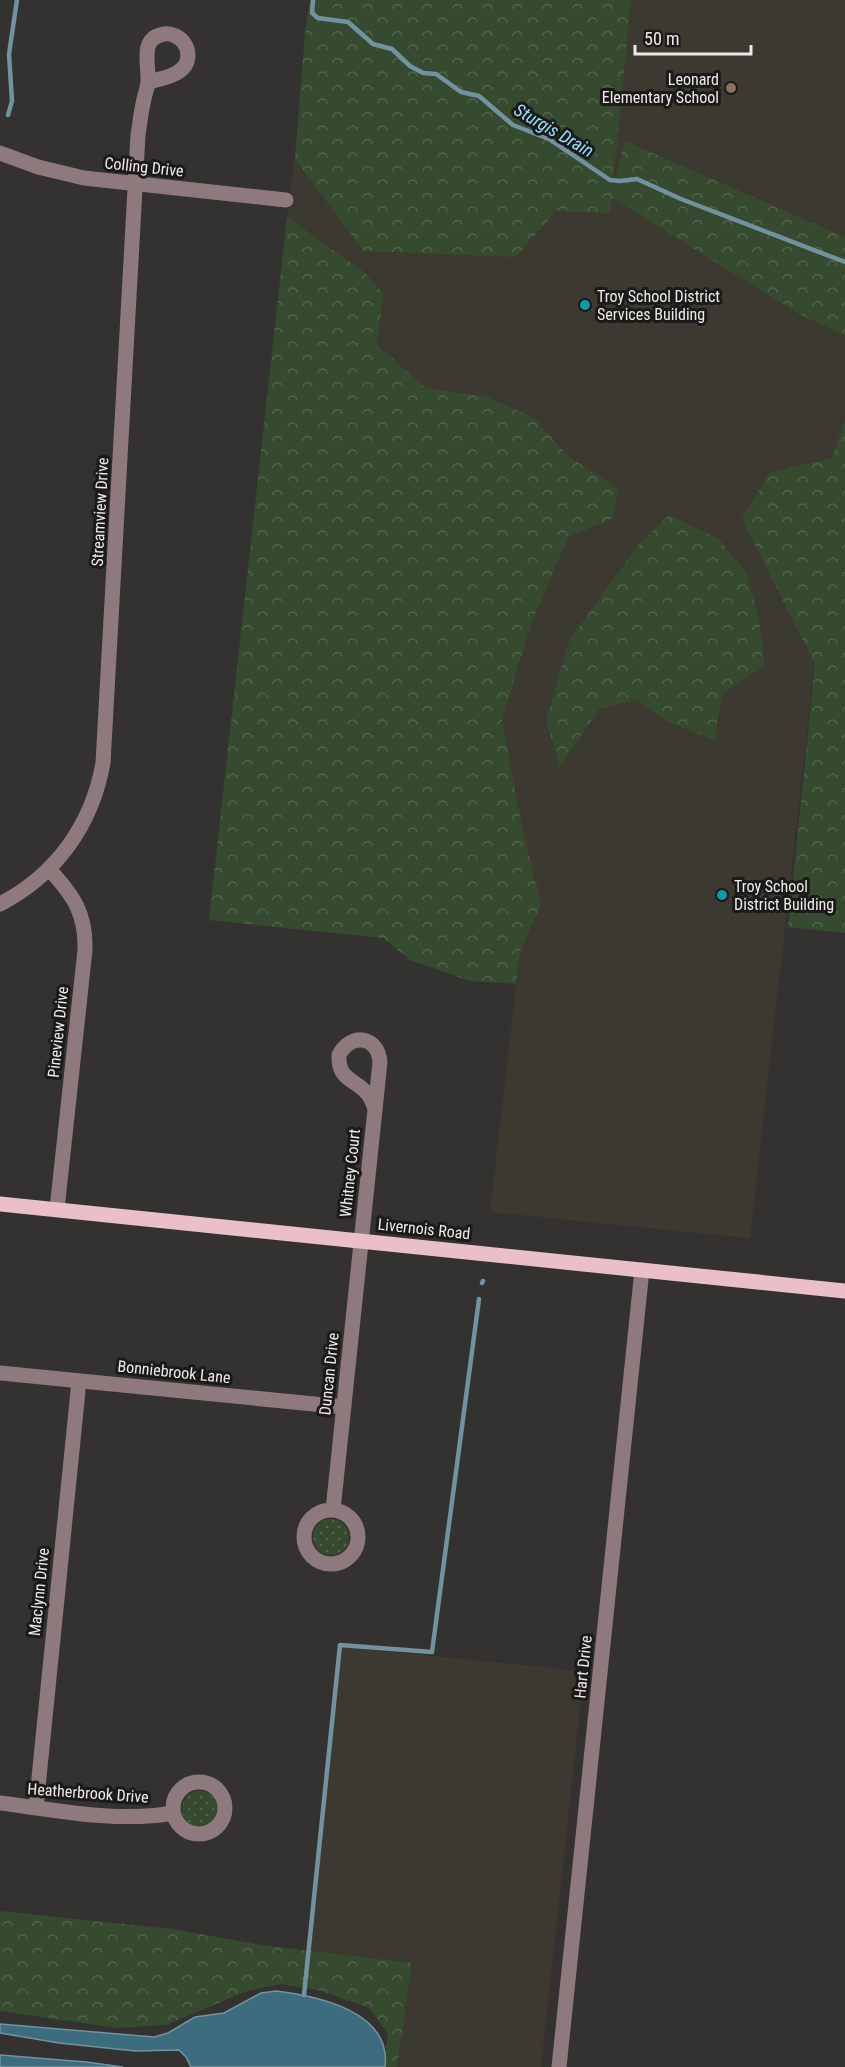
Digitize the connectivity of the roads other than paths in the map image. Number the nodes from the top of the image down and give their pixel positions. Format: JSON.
{"nodes":[{"id":1,"x":149,"y":82,"type":"dead end"},
{"id":2,"x":0,"y":153,"type":"edge"},
{"id":3,"x":135,"y":184,"type":"junction"},
{"id":4,"x":286,"y":200,"type":"dead end"},
{"id":5,"x":49,"y":869,"type":"junction"},
{"id":6,"x":0,"y":904,"type":"edge"},
{"id":7,"x":375,"y":1109,"type":"dead end"},
{"id":8,"x":0,"y":1204,"type":"edge"},
{"id":9,"x":57,"y":1209,"type":"junction"},
{"id":10,"x":362,"y":1241,"type":"junction"},
{"id":11,"x":642,"y":1270,"type":"junction"},
{"id":12,"x":845,"y":1291,"type":"edge"},
{"id":13,"x":0,"y":1373,"type":"edge"},
{"id":14,"x":79,"y":1381,"type":"junction"},
{"id":15,"x":344,"y":1407,"type":"junction"},
{"id":16,"x":333,"y":1510,"type":"dead end"},
{"id":17,"x":0,"y":1803,"type":"edge"},
{"id":18,"x":36,"y":1807,"type":"junction"},
{"id":19,"x":173,"y":1813,"type":"dead end"},
{"id":20,"x":559,"y":2067,"type":"edge"}],
"edges":[{"from":1,"to":3,"type":"street","name":"Streamview Drive"},
{"from":2,"to":3,"type":"street","name":"Colling Drive"},
{"from":3,"to":4,"type":"street","name":"Colling Drive"},
{"from":3,"to":5,"type":"street","name":"Streamview Drive"},
{"from":5,"to":6,"type":"street","name":"Streamview Drive"},
{"from":5,"to":9,"type":"street","name":"Pineview Drive"},
{"from":7,"to":10,"type":"street","name":"Whitney Court"},
{"from":8,"to":9,"type":"main road","name":"Livernois Road"},
{"from":9,"to":10,"type":"main road","name":"Livernois Road"},
{"from":10,"to":11,"type":"main road","name":"Livernois Road"},
{"from":10,"to":15,"type":"street","name":"Duncan Drive"},
{"from":11,"to":12,"type":"main road","name":"Livernois Road"},
{"from":11,"to":20,"type":"street","name":"Hart Drive"},
{"from":13,"to":14,"type":"street","name":"Bonniebrook Lane"},
{"from":14,"to":15,"type":"street","name":"Bonniebrook Lane"},
{"from":14,"to":18,"type":"street","name":"Maclynn Drive"},
{"from":15,"to":16,"type":"street","name":"Duncan Drive"},
{"from":17,"to":18,"type":"street","name":"Heatherbrook Drive"},
{"from":18,"to":19,"type":"street","name":"Heatherbrook Drive"}]}
